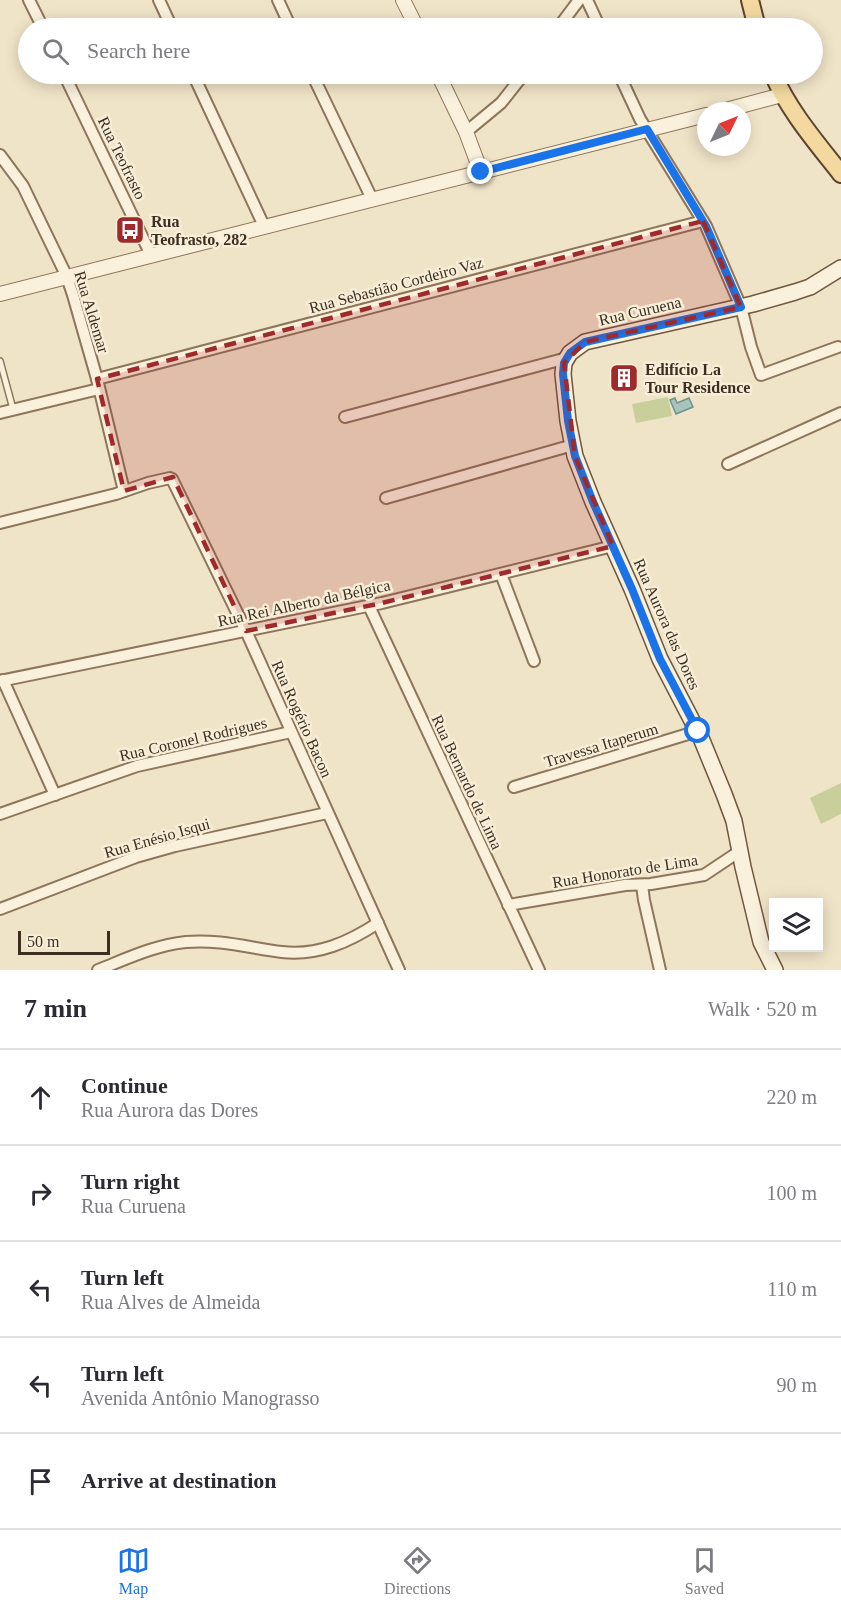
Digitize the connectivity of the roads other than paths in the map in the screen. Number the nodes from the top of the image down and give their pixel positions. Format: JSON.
{"nodes":[{"id":1,"x":29,"y":0,"type":"edge"},
{"id":2,"x":159,"y":0,"type":"edge"},
{"id":3,"x":278,"y":0,"type":"edge"},
{"id":4,"x":403,"y":0,"type":"edge"},
{"id":5,"x":579,"y":0,"type":"edge"},
{"id":6,"x":587,"y":0,"type":"edge"},
{"id":7,"x":750,"y":0,"type":"edge"},
{"id":8,"x":38,"y":18,"type":"edge"},
{"id":9,"x":167,"y":18,"type":"edge"},
{"id":10,"x":286,"y":18,"type":"edge"},
{"id":11,"x":412,"y":18,"type":"edge"},
{"id":12,"x":566,"y":18,"type":"edge"},
{"id":13,"x":595,"y":18,"type":"edge"},
{"id":14,"x":754,"y":18,"type":"edge"},
{"id":15,"x":69,"y":84,"type":"edge"},
{"id":16,"x":198,"y":84,"type":"edge"},
{"id":17,"x":317,"y":84,"type":"edge"},
{"id":18,"x":443,"y":84,"type":"edge"},
{"id":19,"x":516,"y":84,"type":"edge"},
{"id":20,"x":624,"y":84,"type":"edge"},
{"id":21,"x":777,"y":84,"type":"edge"},
{"id":22,"x":782,"y":95,"type":"junction"},
{"id":23,"x":751,"y":103,"type":"edge"},
{"id":24,"x":697,"y":118,"type":"edge"},
{"id":25,"x":647,"y":129,"type":"junction"},
{"id":26,"x":466,"y":132,"type":"junction"},
{"id":27,"x":0,"y":154,"type":"edge"},
{"id":28,"x":481,"y":172,"type":"junction"},
{"id":29,"x":841,"y":174,"type":"edge"},
{"id":30,"x":372,"y":199,"type":"junction"},
{"id":31,"x":703,"y":221,"type":"junction"},
{"id":32,"x":264,"y":226,"type":"junction"},
{"id":33,"x":151,"y":255,"type":"junction"},
{"id":34,"x":841,"y":268,"type":"edge"},
{"id":35,"x":67,"y":277,"type":"junction"},
{"id":36,"x":0,"y":294,"type":"edge"},
{"id":37,"x":741,"y":307,"type":"junction"},
{"id":38,"x":838,"y":346,"type":"dead end"},
{"id":39,"x":567,"y":358,"type":"junction"},
{"id":40,"x":0,"y":361,"type":"edge"},
{"id":41,"x":98,"y":384,"type":"junction"},
{"id":42,"x":13,"y":409,"type":"junction"},
{"id":43,"x":0,"y":413,"type":"edge"},
{"id":44,"x":841,"y":413,"type":"edge"},
{"id":45,"x":345,"y":417,"type":"dead end"},
{"id":46,"x":573,"y":445,"type":"junction"},
{"id":47,"x":728,"y":464,"type":"dead end"},
{"id":48,"x":124,"y":491,"type":"junction"},
{"id":49,"x":386,"y":498,"type":"dead end"},
{"id":50,"x":0,"y":523,"type":"edge"},
{"id":51,"x":613,"y":546,"type":"junction"},
{"id":52,"x":501,"y":574,"type":"junction"},
{"id":53,"x":369,"y":606,"type":"junction"},
{"id":54,"x":246,"y":631,"type":"junction"},
{"id":55,"x":534,"y":661,"type":"dead end"},
{"id":56,"x":2,"y":681,"type":"edge"},
{"id":57,"x":698,"y":731,"type":"junction"},
{"id":58,"x":291,"y":732,"type":"junction"},
{"id":59,"x":514,"y":787,"type":"dead end"},
{"id":60,"x":55,"y":795,"type":"junction"},
{"id":61,"x":327,"y":813,"type":"junction"},
{"id":62,"x":0,"y":814,"type":"edge"},
{"id":63,"x":740,"y":851,"type":"junction"},
{"id":64,"x":642,"y":885,"type":"junction"},
{"id":65,"x":508,"y":905,"type":"junction"},
{"id":66,"x":0,"y":909,"type":"edge"},
{"id":67,"x":378,"y":923,"type":"junction"},
{"id":68,"x":98,"y":970,"type":"edge"},
{"id":69,"x":399,"y":970,"type":"edge"},
{"id":70,"x":539,"y":970,"type":"edge"},
{"id":71,"x":660,"y":970,"type":"edge"},
{"id":72,"x":775,"y":970,"type":"edge"}],
"edges":[{"from":1,"to":8,"type":"street"},
{"from":2,"to":9,"type":"street"},
{"from":3,"to":10,"type":"street"},
{"from":4,"to":11,"type":"street"},
{"from":5,"to":12,"type":"street"},
{"from":6,"to":13,"type":"street"},
{"from":7,"to":14,"type":"main road"},
{"from":15,"to":33,"type":"street","name":"Rua Teofrasto"},
{"from":16,"to":32,"type":"street"},
{"from":17,"to":30,"type":"street"},
{"from":18,"to":26,"type":"street"},
{"from":19,"to":26,"type":"street"},
{"from":20,"to":25,"type":"street"},
{"from":21,"to":22,"type":"main road"},
{"from":22,"to":23,"type":"street"},
{"from":22,"to":29,"type":"main road"},
{"from":24,"to":25,"type":"street"},
{"from":25,"to":28,"type":"street"},
{"from":25,"to":31,"type":"street"},
{"from":26,"to":28,"type":"street"},
{"from":27,"to":35,"type":"street","name":"Rua Aldemar"},
{"from":28,"to":30,"type":"street"},
{"from":30,"to":32,"type":"street"},
{"from":31,"to":37,"type":"street"},
{"from":31,"to":41,"type":"street","name":"Rua Sebastião Cordeiro Vaz"},
{"from":32,"to":33,"type":"street"},
{"from":33,"to":35,"type":"street"},
{"from":34,"to":37,"type":"main road","name":"Rua Curuena"},
{"from":35,"to":36,"type":"street"},
{"from":35,"to":41,"type":"street","name":"Rua Aldemar"},
{"from":37,"to":38,"type":"street"},
{"from":37,"to":39,"type":"main road","name":"Rua Curuena"},
{"from":39,"to":45,"type":"street","name":"Rua Curuena"},
{"from":39,"to":46,"type":"main road","name":"Rua Aurora das Dores"},
{"from":40,"to":42,"type":"lane"},
{"from":41,"to":42,"type":"street","name":"Rua Sebastião Cordeiro Vaz"},
{"from":41,"to":48,"type":"street","name":"Rua Aldemar"},
{"from":42,"to":43,"type":"street","name":"Rua Sebastião Cordeiro Vaz"},
{"from":44,"to":47,"type":"street"},
{"from":46,"to":49,"type":"street"},
{"from":46,"to":51,"type":"main road","name":"Rua Aurora das Dores"},
{"from":48,"to":50,"type":"street"},
{"from":48,"to":54,"type":"street","name":"Rua Rogério Bacon"},
{"from":51,"to":52,"type":"street","name":"Rua Rei Alberto da Bélgica"},
{"from":51,"to":57,"type":"main road","name":"Rua Aurora das Dores"},
{"from":52,"to":53,"type":"street","name":"Rua Rei Alberto da Bélgica"},
{"from":52,"to":55,"type":"street"},
{"from":53,"to":54,"type":"street","name":"Rua Rei Alberto da Bélgica"},
{"from":53,"to":65,"type":"street","name":"Rua Bernardo de Lima"},
{"from":54,"to":56,"type":"street","name":"Rua Rei Alberto da Bélgica"},
{"from":54,"to":58,"type":"street","name":"Rua Rogério Bacon"},
{"from":56,"to":60,"type":"street"},
{"from":57,"to":59,"type":"street","name":"Travessa Itaperum"},
{"from":57,"to":63,"type":"main road","name":"Rua Aurora das Dores"},
{"from":58,"to":60,"type":"street","name":"Rua Coronel Rodrigues"},
{"from":58,"to":61,"type":"street","name":"Rua Rogério Bacon"},
{"from":60,"to":62,"type":"street","name":"Rua Coronel Rodrigues"},
{"from":61,"to":66,"type":"street","name":"Rua Enésio Isqui"},
{"from":61,"to":67,"type":"street","name":"Rua Rogério Bacon"},
{"from":63,"to":64,"type":"street","name":"Rua Honorato de Lima"},
{"from":63,"to":72,"type":"main road","name":"Rua Aurora das Dores"},
{"from":64,"to":65,"type":"street","name":"Rua Honorato de Lima"},
{"from":64,"to":71,"type":"street"},
{"from":65,"to":70,"type":"street","name":"Rua Bernardo de Lima"},
{"from":67,"to":68,"type":"street"},
{"from":67,"to":69,"type":"street","name":"Rua Rogério Bacon"}]}
